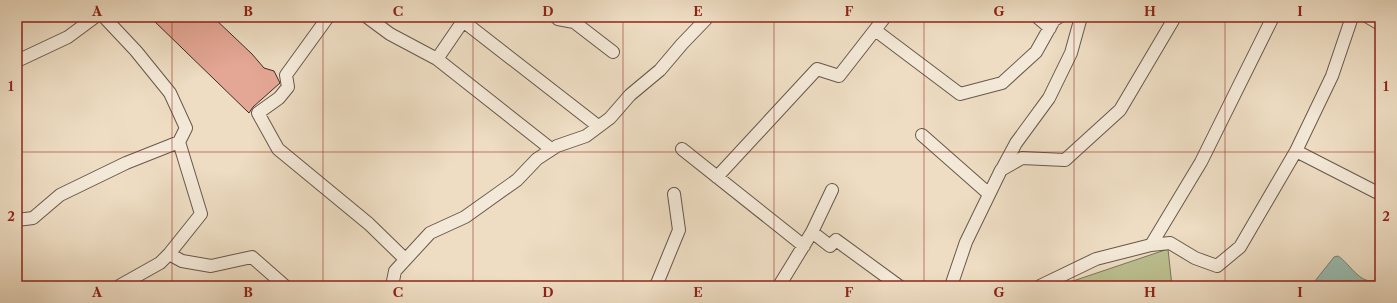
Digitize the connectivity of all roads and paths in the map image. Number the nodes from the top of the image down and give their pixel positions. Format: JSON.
{"nodes":[{"id":1,"x":95,"y":17,"type":"edge"},
{"id":2,"x":104,"y":17,"type":"edge"},
{"id":3,"x":328,"y":17,"type":"edge"},
{"id":4,"x":367,"y":17,"type":"edge"},
{"id":5,"x":556,"y":17,"type":"edge"},
{"id":6,"x":708,"y":17,"type":"edge"},
{"id":7,"x":885,"y":17,"type":"edge"},
{"id":8,"x":1037,"y":17,"type":"edge"},
{"id":9,"x":1059,"y":17,"type":"edge"},
{"id":10,"x":1081,"y":17,"type":"edge"},
{"id":11,"x":1174,"y":17,"type":"edge"},
{"id":12,"x":1273,"y":17,"type":"edge"},
{"id":13,"x":1352,"y":17,"type":"edge"},
{"id":14,"x":1368,"y":17,"type":"edge"},
{"id":15,"x":1380,"y":24,"type":"edge"},
{"id":16,"x":1050,"y":28,"type":"junction"},
{"id":17,"x":875,"y":30,"type":"junction"},
{"id":18,"x":613,"y":52,"type":"dead end"},
{"id":19,"x":437,"y":59,"type":"junction"},
{"id":20,"x":17,"y":61,"type":"edge"},
{"id":21,"x":598,"y":126,"type":"junction"},
{"id":22,"x":922,"y":135,"type":"dead end"},
{"id":23,"x":179,"y":142,"type":"junction"},
{"id":24,"x":551,"y":149,"type":"junction"},
{"id":25,"x":682,"y":149,"type":"dead end"},
{"id":26,"x":1296,"y":151,"type":"junction"},
{"id":27,"x":1001,"y":170,"type":"junction"},
{"id":28,"x":717,"y":177,"type":"junction"},
{"id":29,"x":832,"y":190,"type":"dead end"},
{"id":30,"x":674,"y":194,"type":"dead end"},
{"id":31,"x":990,"y":194,"type":"junction"},
{"id":32,"x":1380,"y":194,"type":"edge"},
{"id":33,"x":17,"y":220,"type":"edge"},
{"id":34,"x":812,"y":232,"type":"junction"},
{"id":35,"x":1151,"y":244,"type":"junction"},
{"id":36,"x":804,"y":246,"type":"junction"},
{"id":37,"x":169,"y":254,"type":"junction"},
{"id":38,"x":405,"y":259,"type":"junction"},
{"id":39,"x":119,"y":286,"type":"edge"},
{"id":40,"x":285,"y":286,"type":"edge"},
{"id":41,"x":392,"y":286,"type":"edge"},
{"id":42,"x":656,"y":286,"type":"edge"},
{"id":43,"x":779,"y":286,"type":"edge"},
{"id":44,"x":899,"y":286,"type":"edge"},
{"id":45,"x":951,"y":286,"type":"edge"},
{"id":46,"x":1040,"y":286,"type":"edge"}],
"edges":[{"from":1,"to":20,"type":"street"},
{"from":2,"to":23,"type":"street"},
{"from":3,"to":38,"type":"street"},
{"from":4,"to":19,"type":"street"},
{"from":5,"to":18,"type":"street"},
{"from":6,"to":21,"type":"street"},
{"from":7,"to":17,"type":"street"},
{"from":8,"to":16,"type":"street"},
{"from":9,"to":16,"type":"street"},
{"from":10,"to":27,"type":"street"},
{"from":11,"to":27,"type":"street"},
{"from":12,"to":35,"type":"street"},
{"from":13,"to":26,"type":"street"},
{"from":14,"to":15,"type":"street"},
{"from":16,"to":17,"type":"street"},
{"from":17,"to":28,"type":"street"},
{"from":19,"to":21,"type":"street"},
{"from":19,"to":24,"type":"street"},
{"from":21,"to":24,"type":"street"},
{"from":22,"to":31,"type":"street"},
{"from":23,"to":33,"type":"street"},
{"from":23,"to":37,"type":"street"},
{"from":24,"to":38,"type":"street"},
{"from":25,"to":28,"type":"street"},
{"from":26,"to":32,"type":"street"},
{"from":26,"to":35,"type":"street"},
{"from":27,"to":31,"type":"street"},
{"from":28,"to":36,"type":"street"},
{"from":29,"to":34,"type":"street"},
{"from":30,"to":42,"type":"street"},
{"from":31,"to":45,"type":"street"},
{"from":34,"to":36,"type":"street"},
{"from":34,"to":44,"type":"street"},
{"from":35,"to":46,"type":"street"},
{"from":36,"to":43,"type":"street"},
{"from":37,"to":39,"type":"street"},
{"from":37,"to":40,"type":"street"},
{"from":38,"to":41,"type":"street"}]}
